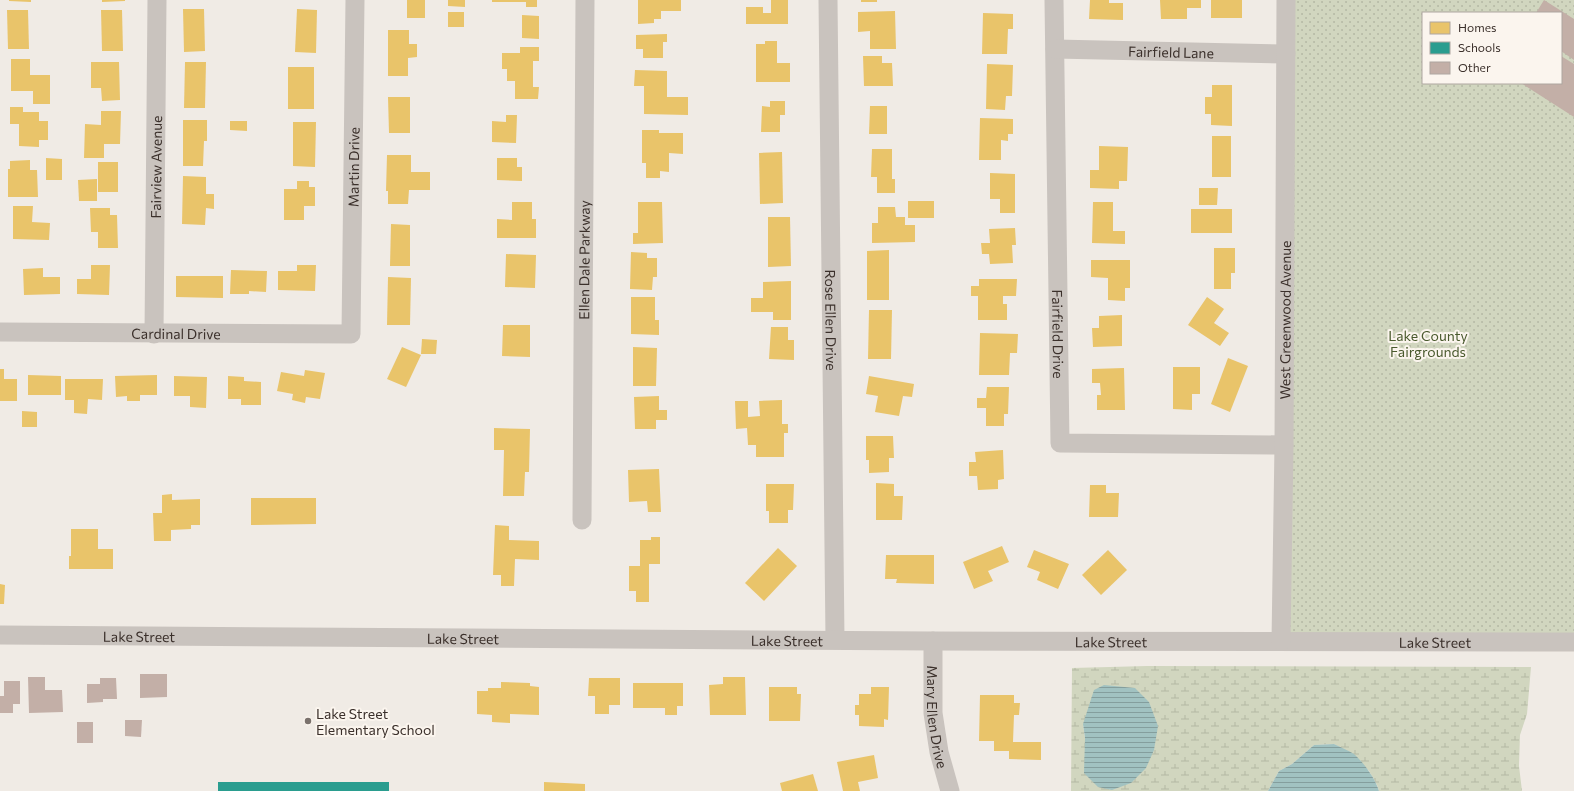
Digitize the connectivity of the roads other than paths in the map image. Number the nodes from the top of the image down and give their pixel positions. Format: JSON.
{"nodes":[{"id":1,"x":157,"y":0,"type":"edge"},
{"id":2,"x":355,"y":0,"type":"edge"},
{"id":3,"x":585,"y":0,"type":"edge"},
{"id":4,"x":828,"y":0,"type":"edge"},
{"id":5,"x":1054,"y":0,"type":"edge"},
{"id":6,"x":1286,"y":0,"type":"edge"},
{"id":7,"x":1055,"y":49,"type":"junction"},
{"id":8,"x":1286,"y":54,"type":"junction"},
{"id":9,"x":0,"y":332,"type":"edge"},
{"id":10,"x":154,"y":334,"type":"junction"},
{"id":11,"x":351,"y":334,"type":"joint"},
{"id":12,"x":1284,"y":445,"type":"junction"},
{"id":13,"x":582,"y":520,"type":"dead end"},
{"id":14,"x":0,"y":635,"type":"edge"},
{"id":15,"x":835,"y":639,"type":"junction"},
{"id":16,"x":933,"y":641,"type":"junction"},
{"id":17,"x":1281,"y":641,"type":"junction"},
{"id":18,"x":1574,"y":642,"type":"edge"},
{"id":19,"x":950,"y":791,"type":"edge"}],
"edges":[{"from":1,"to":10,"type":"street","name":"Fairview Avenue"},
{"from":2,"to":11,"type":"street","name":"Martin Drive"},
{"from":3,"to":13,"type":"street","name":"Ellen Dale Parkway"},
{"from":4,"to":15,"type":"street","name":"Rose Ellen Drive"},
{"from":5,"to":7,"type":"street","name":"Fairfield Drive"},
{"from":6,"to":8,"type":"street","name":"West Greenwood Avenue"},
{"from":7,"to":8,"type":"street","name":"Fairfield Lane"},
{"from":7,"to":12,"type":"street","name":"Fairfield Drive"},
{"from":8,"to":12,"type":"street","name":"West Greenwood Avenue"},
{"from":9,"to":10,"type":"street","name":"Cardinal Drive"},
{"from":10,"to":11,"type":"street","name":"Cardinal Drive"},
{"from":12,"to":17,"type":"street","name":"West Greenwood Avenue"},
{"from":14,"to":15,"type":"street","name":"Lake Street"},
{"from":15,"to":16,"type":"street","name":"Lake Street"},
{"from":16,"to":17,"type":"street","name":"Lake Street"},
{"from":16,"to":19,"type":"street","name":"Mary Ellen Drive"},
{"from":17,"to":18,"type":"street","name":"Lake Street"}]}
